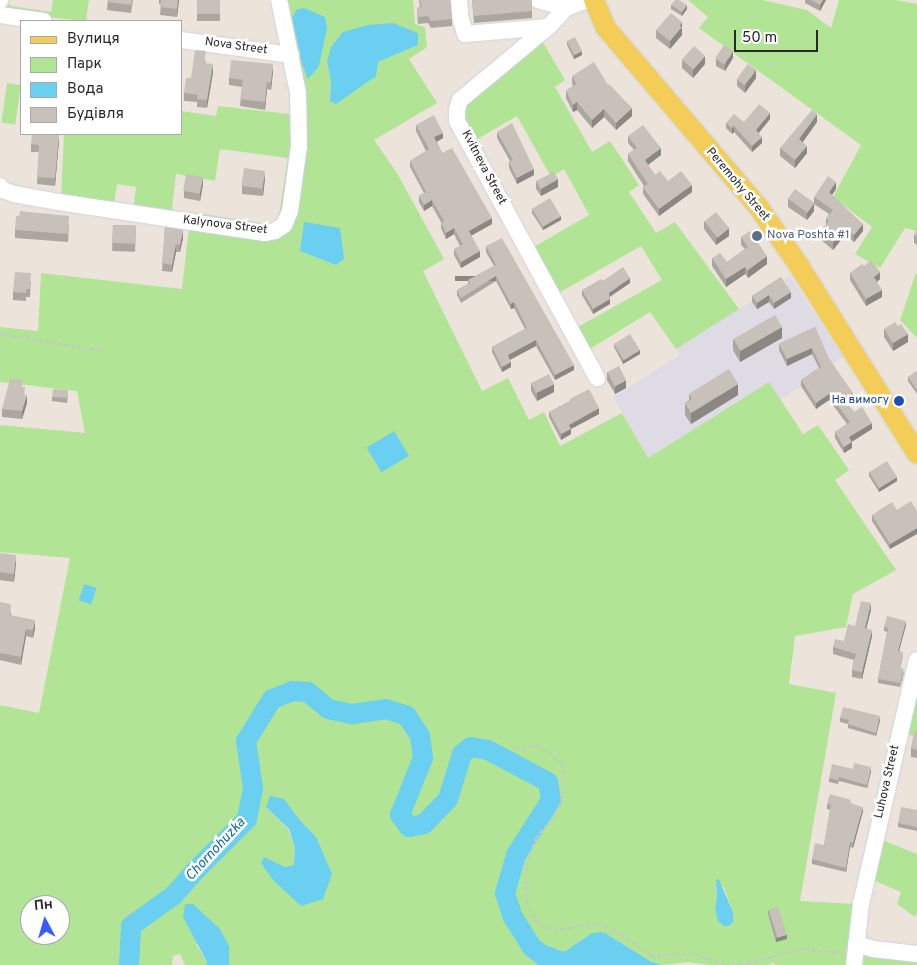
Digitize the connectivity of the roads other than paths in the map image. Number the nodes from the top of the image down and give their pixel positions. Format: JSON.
{"nodes":[{"id":1,"x":279,"y":0,"type":"edge"},
{"id":2,"x":459,"y":0,"type":"edge"},
{"id":3,"x":538,"y":0,"type":"edge"},
{"id":4,"x":587,"y":0,"type":"edge"},
{"id":5,"x":594,"y":0,"type":"edge"},
{"id":6,"x":566,"y":8,"type":"junction"},
{"id":7,"x":0,"y":15,"type":"edge"},
{"id":8,"x":37,"y":20,"type":"edge"},
{"id":9,"x":548,"y":27,"type":"junction"},
{"id":10,"x":182,"y":40,"type":"edge"},
{"id":11,"x":291,"y":55,"type":"junction"},
{"id":12,"x":0,"y":186,"type":"edge"},
{"id":13,"x":596,"y":378,"type":"dead end"},
{"id":14,"x":917,"y":454,"type":"edge"},
{"id":15,"x":917,"y":660,"type":"edge"},
{"id":16,"x":856,"y":944,"type":"junction"},
{"id":17,"x":917,"y":954,"type":"edge"},
{"id":18,"x":854,"y":965,"type":"edge"}],
"edges":[{"from":1,"to":11,"type":"street","name":"Kalynova Street"},
{"from":2,"to":9,"type":"street"},
{"from":3,"to":6,"type":"street"},
{"from":4,"to":6,"type":"street","name":"Kvitneva Street"},
{"from":5,"to":14,"type":"main road","name":"Peremohy Street"},
{"from":6,"to":9,"type":"street","name":"Kvitneva Street"},
{"from":7,"to":8,"type":"street"},
{"from":9,"to":13,"type":"street","name":"Kvitneva Street"},
{"from":10,"to":11,"type":"street","name":"Nova Street"},
{"from":11,"to":12,"type":"street","name":"Kalynova Street"},
{"from":15,"to":16,"type":"street","name":"Luhova Street"},
{"from":16,"to":17,"type":"street"},
{"from":16,"to":18,"type":"street","name":"Luhova Street"}]}
